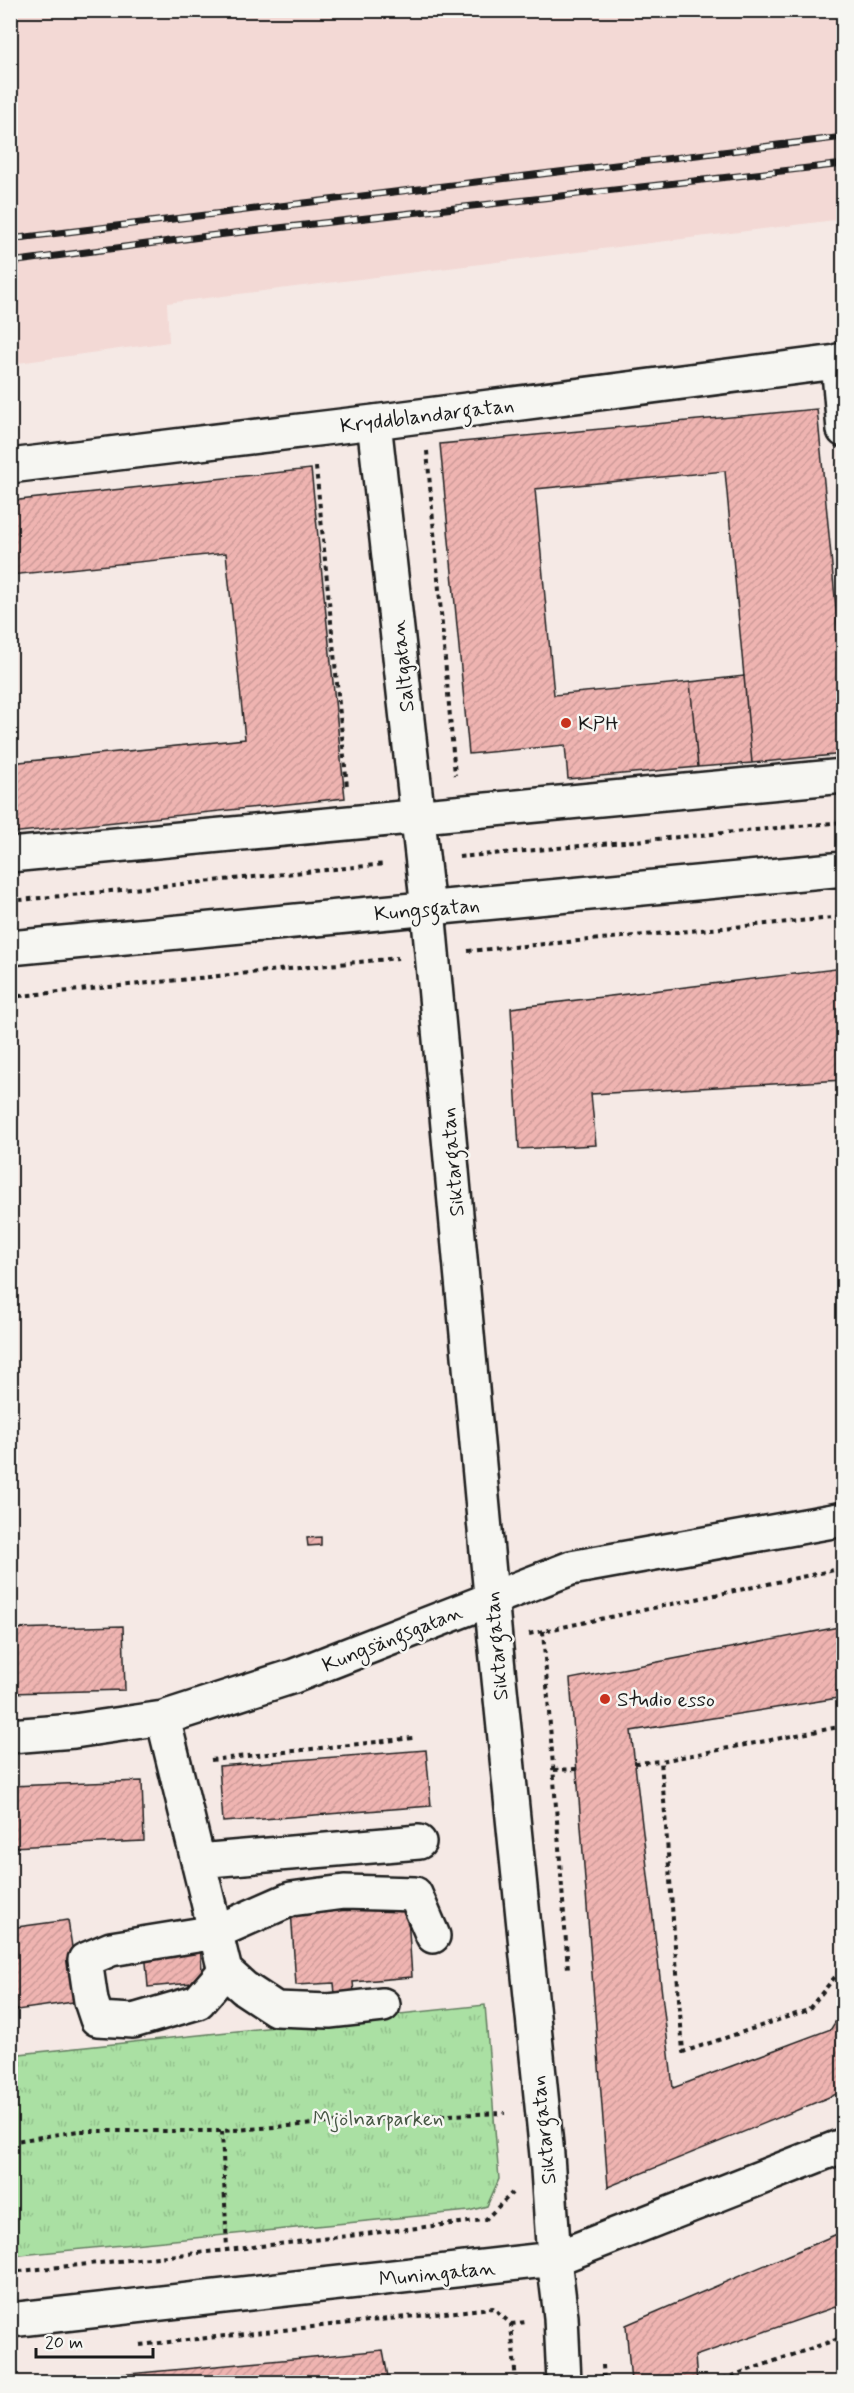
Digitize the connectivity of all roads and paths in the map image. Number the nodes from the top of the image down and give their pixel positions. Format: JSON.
{"nodes":[{"id":1,"x":841,"y":361,"type":"edge"},
{"id":2,"x":424,"y":416,"type":"junction"},
{"id":3,"x":375,"y":422,"type":"junction"},
{"id":4,"x":312,"y":430,"type":"junction"},
{"id":5,"x":843,"y":430,"type":"edge"},
{"id":6,"x":10,"y":466,"type":"edge"},
{"id":7,"x":843,"y":776,"type":"edge"},
{"id":8,"x":459,"y":812,"type":"junction"},
{"id":9,"x":418,"y":815,"type":"junction"},
{"id":10,"x":351,"y":822,"type":"junction"},
{"id":11,"x":10,"y":855,"type":"edge"},
{"id":12,"x":843,"y":869,"type":"edge"},
{"id":13,"x":428,"y":909,"type":"junction"},
{"id":14,"x":10,"y":948,"type":"edge"},
{"id":15,"x":843,"y":1519,"type":"edge"},
{"id":16,"x":492,"y":1598,"type":"junction"},
{"id":17,"x":163,"y":1718,"type":"junction"},
{"id":18,"x":843,"y":1725,"type":"edge"},
{"id":19,"x":10,"y":1736,"type":"edge"},
{"id":20,"x":413,"y":1738,"type":"dead end"},
{"id":21,"x":661,"y":1761,"type":"junction"},
{"id":22,"x":635,"y":1763,"type":"dead end"},
{"id":23,"x":175,"y":1764,"type":"junction"},
{"id":24,"x":577,"y":1769,"type":"dead end"},
{"id":25,"x":554,"y":1770,"type":"dead end"},
{"id":26,"x":419,"y":1842,"type":"dead end"},
{"id":27,"x":198,"y":1861,"type":"junction"},
{"id":28,"x":216,"y":1932,"type":"junction"},
{"id":29,"x":433,"y":1936,"type":"dead end"},
{"id":30,"x":843,"y":1966,"type":"edge"},
{"id":31,"x":225,"y":1971,"type":"junction"},
{"id":32,"x":383,"y":2005,"type":"dead end"},
{"id":33,"x":505,"y":2113,"type":"dead end"},
{"id":34,"x":222,"y":2131,"type":"junction"},
{"id":35,"x":10,"y":2142,"type":"edge"},
{"id":36,"x":843,"y":2145,"type":"edge"},
{"id":37,"x":227,"y":2250,"type":"dead end"},
{"id":38,"x":554,"y":2259,"type":"junction"},
{"id":39,"x":10,"y":2320,"type":"edge"},
{"id":40,"x":843,"y":2337,"type":"edge"},
{"id":41,"x":128,"y":2347,"type":"dead end"},
{"id":42,"x":516,"y":2382,"type":"edge"},
{"id":43,"x":564,"y":2382,"type":"edge"},
{"id":44,"x":714,"y":2382,"type":"edge"}],
"edges":[{"from":1,"to":2,"type":"street","name":"Kryddblandargatan"},
{"from":1,"to":5,"type":"street"},
{"from":2,"to":3,"type":"street","name":"Kryddblandargatan"},
{"from":2,"to":8,"type":"path"},
{"from":3,"to":4,"type":"street","name":"Kryddblandargatan"},
{"from":3,"to":9,"type":"street","name":"Saltgatan"},
{"from":4,"to":6,"type":"street","name":"Kryddblandargatan"},
{"from":4,"to":10,"type":"path"},
{"from":7,"to":8,"type":"street"},
{"from":8,"to":9,"type":"street"},
{"from":9,"to":10,"type":"street"},
{"from":9,"to":13,"type":"street","name":"Saltgatan"},
{"from":10,"to":11,"type":"street"},
{"from":12,"to":13,"type":"street","name":"Kungsgatan"},
{"from":13,"to":14,"type":"street","name":"Kungsgatan"},
{"from":13,"to":16,"type":"street","name":"Siktargatan"},
{"from":15,"to":16,"type":"street","name":"Kungsängsgatan"},
{"from":16,"to":17,"type":"street","name":"Kungsängsgatan"},
{"from":16,"to":38,"type":"street","name":"Siktargatan"},
{"from":17,"to":19,"type":"street","name":"Kungsängsgatan"},
{"from":17,"to":23,"type":"street"},
{"from":18,"to":21,"type":"path"},
{"from":20,"to":23,"type":"path"},
{"from":21,"to":22,"type":"path"},
{"from":21,"to":30,"type":"path"},
{"from":23,"to":27,"type":"street"},
{"from":24,"to":25,"type":"path"},
{"from":26,"to":27,"type":"street"},
{"from":27,"to":28,"type":"street"},
{"from":28,"to":29,"type":"street"},
{"from":28,"to":31,"type":"street"},
{"from":28,"to":31,"type":"street"},
{"from":31,"to":32,"type":"street"},
{"from":33,"to":34,"type":"path"},
{"from":34,"to":35,"type":"path"},
{"from":34,"to":37,"type":"path"},
{"from":36,"to":38,"type":"street","name":"Muningatan"},
{"from":38,"to":39,"type":"street","name":"Muningatan"},
{"from":38,"to":43,"type":"street","name":"Siktargatan"},
{"from":40,"to":44,"type":"path"},
{"from":41,"to":42,"type":"path"}]}
